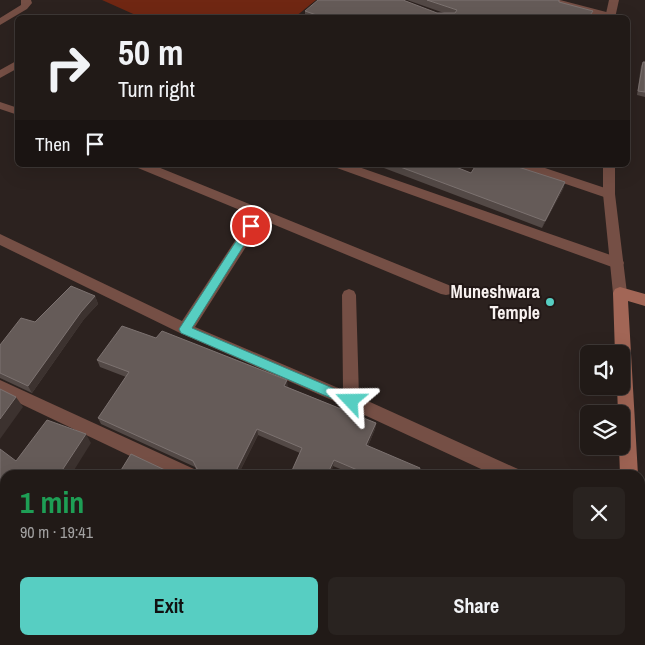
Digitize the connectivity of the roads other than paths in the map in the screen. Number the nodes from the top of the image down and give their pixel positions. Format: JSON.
{"nodes":[{"id":1,"x":26,"y":0,"type":"edge"},
{"id":2,"x":549,"y":0,"type":"edge"},
{"id":3,"x":614,"y":0,"type":"edge"},
{"id":4,"x":603,"y":15,"type":"edge"},
{"id":5,"x":610,"y":15,"type":"edge"},
{"id":6,"x":0,"y":22,"type":"edge"},
{"id":7,"x":15,"y":66,"type":"edge"},
{"id":8,"x":0,"y":75,"type":"edge"},
{"id":9,"x":0,"y":105,"type":"edge"},
{"id":10,"x":15,"y":111,"type":"edge"},
{"id":11,"x":147,"y":167,"type":"edge"},
{"id":12,"x":347,"y":167,"type":"edge"},
{"id":13,"x":529,"y":167,"type":"edge"},
{"id":14,"x":609,"y":167,"type":"edge"},
{"id":15,"x":609,"y":194,"type":"junction"},
{"id":16,"x":260,"y":214,"type":"junction"},
{"id":17,"x":0,"y":239,"type":"edge"},
{"id":18,"x":616,"y":263,"type":"junction"},
{"id":19,"x":446,"y":290,"type":"dead end"},
{"id":20,"x":349,"y":295,"type":"dead end"},
{"id":21,"x":631,"y":296,"type":"edge"},
{"id":22,"x":185,"y":329,"type":"junction"},
{"id":23,"x":0,"y":387,"type":"edge"},
{"id":24,"x":351,"y":401,"type":"junction"},
{"id":25,"x":177,"y":470,"type":"edge"},
{"id":26,"x":501,"y":470,"type":"edge"},
{"id":27,"x":629,"y":470,"type":"edge"}],
"edges":[{"from":1,"to":6,"type":"street"},
{"from":2,"to":4,"type":"street"},
{"from":3,"to":5,"type":"street"},
{"from":7,"to":8,"type":"street"},
{"from":9,"to":10,"type":"street"},
{"from":11,"to":16,"type":"street"},
{"from":12,"to":18,"type":"street"},
{"from":13,"to":15,"type":"street"},
{"from":14,"to":15,"type":"street"},
{"from":15,"to":18,"type":"street"},
{"from":16,"to":19,"type":"street"},
{"from":16,"to":22,"type":"street"},
{"from":17,"to":22,"type":"street"},
{"from":18,"to":21,"type":"street"},
{"from":20,"to":24,"type":"street"},
{"from":21,"to":27,"type":"main road"},
{"from":22,"to":24,"type":"street"},
{"from":23,"to":25,"type":"street"},
{"from":24,"to":26,"type":"street"}]}
